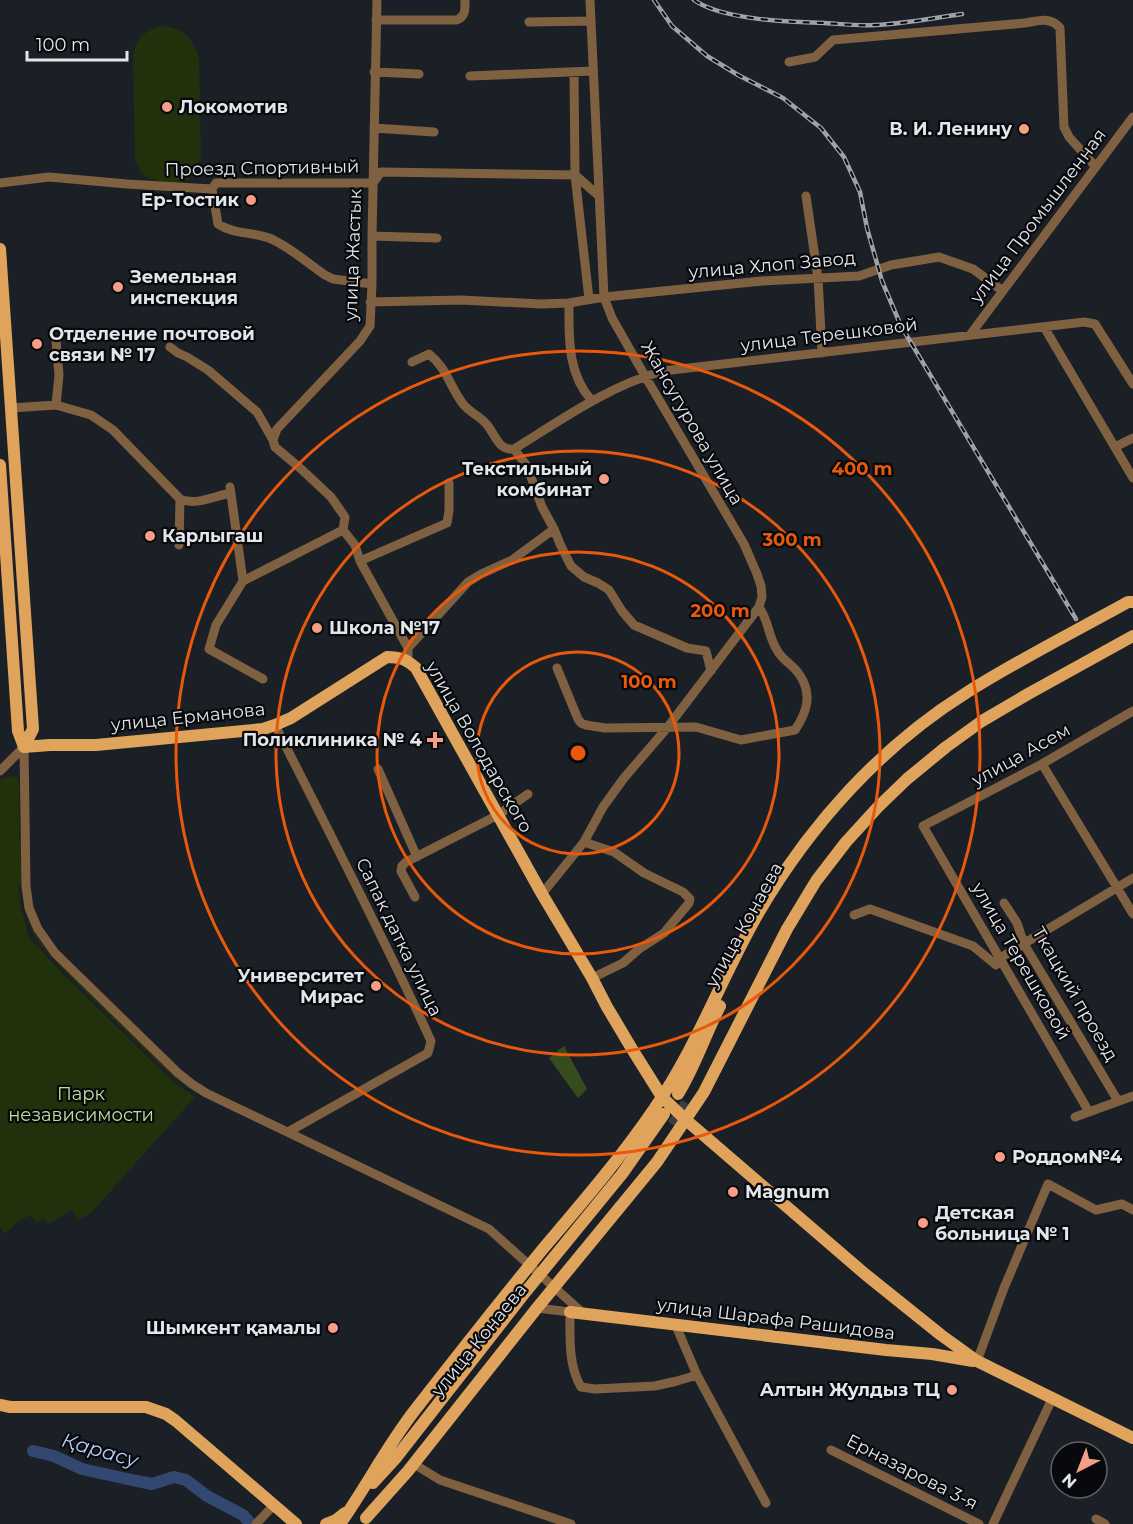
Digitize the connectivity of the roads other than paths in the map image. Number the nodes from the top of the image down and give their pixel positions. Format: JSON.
{"nodes":[{"id":1,"x":377,"y":0,"type":"edge"},
{"id":2,"x":465,"y":0,"type":"edge"},
{"id":3,"x":590,"y":0,"type":"edge"},
{"id":4,"x":376,"y":20,"type":"junction"},
{"id":5,"x":591,"y":21,"type":"junction"},
{"id":6,"x":529,"y":22,"type":"dead end"},
{"id":7,"x":789,"y":62,"type":"dead end"},
{"id":8,"x":593,"y":71,"type":"junction"},
{"id":9,"x":374,"y":72,"type":"junction"},
{"id":10,"x":574,"y":72,"type":"junction"},
{"id":11,"x":419,"y":74,"type":"dead end"},
{"id":12,"x":470,"y":76,"type":"dead end"},
{"id":13,"x":1133,"y":117,"type":"edge"},
{"id":14,"x":374,"y":128,"type":"junction"},
{"id":15,"x":434,"y":132,"type":"dead end"},
{"id":16,"x":1096,"y":167,"type":"junction"},
{"id":17,"x":575,"y":176,"type":"junction"},
{"id":18,"x":0,"y":183,"type":"edge"},
{"id":19,"x":373,"y":183,"type":"junction"},
{"id":20,"x":212,"y":189,"type":"junction"},
{"id":21,"x":599,"y":196,"type":"junction"},
{"id":22,"x":806,"y":196,"type":"dead end"},
{"id":23,"x":372,"y":236,"type":"junction"},
{"id":24,"x":437,"y":238,"type":"dead end"},
{"id":25,"x":0,"y":249,"type":"edge"},
{"id":26,"x":818,"y":278,"type":"junction"},
{"id":27,"x":372,"y":285,"type":"junction"},
{"id":28,"x":1003,"y":291,"type":"junction"},
{"id":29,"x":604,"y":297,"type":"junction"},
{"id":30,"x":589,"y":299,"type":"junction"},
{"id":31,"x":370,"y":302,"type":"junction"},
{"id":32,"x":569,"y":303,"type":"junction"},
{"id":33,"x":1044,"y":327,"type":"junction"},
{"id":34,"x":970,"y":335,"type":"junction"},
{"id":35,"x":56,"y":340,"type":"dead end"},
{"id":36,"x":170,"y":347,"type":"dead end"},
{"id":37,"x":822,"y":353,"type":"junction"},
{"id":38,"x":412,"y":362,"type":"dead end"},
{"id":39,"x":645,"y":376,"type":"junction"},
{"id":40,"x":1133,"y":384,"type":"edge"},
{"id":41,"x":592,"y":401,"type":"junction"},
{"id":42,"x":56,"y":405,"type":"junction"},
{"id":43,"x":11,"y":408,"type":"junction"},
{"id":44,"x":1133,"y":438,"type":"edge"},
{"id":45,"x":273,"y":440,"type":"junction"},
{"id":46,"x":1116,"y":447,"type":"junction"},
{"id":47,"x":514,"y":449,"type":"junction"},
{"id":48,"x":0,"y":465,"type":"edge"},
{"id":49,"x":1133,"y":478,"type":"edge"},
{"id":50,"x":449,"y":483,"type":"dead end"},
{"id":51,"x":180,"y":499,"type":"junction"},
{"id":52,"x":554,"y":529,"type":"junction"},
{"id":53,"x":343,"y":530,"type":"junction"},
{"id":54,"x":20,"y":541,"type":"junction"},
{"id":55,"x":3,"y":542,"type":"edge"},
{"id":56,"x":179,"y":545,"type":"dead end"},
{"id":57,"x":360,"y":561,"type":"junction"},
{"id":58,"x":243,"y":581,"type":"junction"},
{"id":59,"x":1133,"y":602,"type":"edge"},
{"id":60,"x":759,"y":607,"type":"junction"},
{"id":61,"x":1133,"y":609,"type":"edge"},
{"id":62,"x":1133,"y":627,"type":"edge"},
{"id":63,"x":1133,"y":636,"type":"edge"},
{"id":64,"x":408,"y":655,"type":"junction"},
{"id":65,"x":557,"y":668,"type":"dead end"},
{"id":66,"x":711,"y":670,"type":"junction"},
{"id":67,"x":263,"y":679,"type":"dead end"},
{"id":68,"x":1133,"y":711,"type":"edge"},
{"id":69,"x":275,"y":725,"type":"junction"},
{"id":70,"x":667,"y":728,"type":"junction"},
{"id":71,"x":24,"y":747,"type":"junction"},
{"id":72,"x":1042,"y":764,"type":"junction"},
{"id":73,"x":378,"y":769,"type":"dead end"},
{"id":74,"x":0,"y":771,"type":"edge"},
{"id":75,"x":528,"y":794,"type":"dead end"},
{"id":76,"x":498,"y":815,"type":"junction"},
{"id":77,"x":923,"y":826,"type":"joint"},
{"id":78,"x":584,"y":842,"type":"junction"},
{"id":79,"x":417,"y":857,"type":"junction"},
{"id":80,"x":1133,"y":878,"type":"edge"},
{"id":81,"x":1116,"y":888,"type":"junction"},
{"id":82,"x":542,"y":894,"type":"junction"},
{"id":83,"x":415,"y":897,"type":"dead end"},
{"id":84,"x":1004,"y":903,"type":"dead end"},
{"id":85,"x":1133,"y":914,"type":"edge"},
{"id":86,"x":854,"y":915,"type":"dead end"},
{"id":87,"x":1024,"y":944,"type":"junction"},
{"id":88,"x":1000,"y":958,"type":"junction"},
{"id":89,"x":592,"y":978,"type":"junction"},
{"id":90,"x":674,"y":1095,"type":"junction"},
{"id":91,"x":1133,"y":1096,"type":"edge"},
{"id":92,"x":1118,"y":1101,"type":"junction"},
{"id":93,"x":669,"y":1111,"type":"junction"},
{"id":94,"x":1089,"y":1112,"type":"junction"},
{"id":95,"x":1075,"y":1117,"type":"dead end"},
{"id":96,"x":686,"y":1120,"type":"junction"},
{"id":97,"x":673,"y":1125,"type":"tunnel mouth"},
{"id":98,"x":288,"y":1132,"type":"junction"},
{"id":99,"x":1133,"y":1210,"type":"edge"},
{"id":100,"x":530,"y":1266,"type":"junction"},
{"id":101,"x":547,"y":1281,"type":"junction"},
{"id":102,"x":537,"y":1308,"type":"junction"},
{"id":103,"x":570,"y":1312,"type":"junction"},
{"id":104,"x":584,"y":1314,"type":"junction"},
{"id":105,"x":676,"y":1326,"type":"junction"},
{"id":106,"x":977,"y":1361,"type":"junction"},
{"id":107,"x":697,"y":1375,"type":"junction"},
{"id":108,"x":1053,"y":1397,"type":"junction"},
{"id":109,"x":0,"y":1405,"type":"edge"},
{"id":110,"x":1133,"y":1438,"type":"edge"},
{"id":111,"x":831,"y":1450,"type":"dead end"},
{"id":112,"x":414,"y":1464,"type":"junction"},
{"id":113,"x":766,"y":1503,"type":"dead end"},
{"id":114,"x":354,"y":1505,"type":"junction"},
{"id":115,"x":273,"y":1506,"type":"junction"},
{"id":116,"x":286,"y":1519,"type":"edge"},
{"id":117,"x":364,"y":1521,"type":"edge"},
{"id":118,"x":256,"y":1524,"type":"edge"},
{"id":119,"x":296,"y":1524,"type":"edge"},
{"id":120,"x":305,"y":1524,"type":"edge"},
{"id":121,"x":326,"y":1524,"type":"edge"},
{"id":122,"x":340,"y":1524,"type":"edge"},
{"id":123,"x":571,"y":1524,"type":"edge"},
{"id":124,"x":979,"y":1524,"type":"edge"},
{"id":125,"x":993,"y":1524,"type":"edge"}],
"edges":[{"from":1,"to":4,"type":"street","name":"улица Жастык"},
{"from":2,"to":4,"type":"street"},
{"from":3,"to":5,"type":"street","name":"Жансугурова улица"},
{"from":4,"to":9,"type":"street","name":"улица Жастык"},
{"from":5,"to":6,"type":"street"},
{"from":5,"to":8,"type":"street","name":"Жансугурова улица"},
{"from":7,"to":16,"type":"street"},
{"from":8,"to":10,"type":"street"},
{"from":8,"to":21,"type":"street","name":"Жансугурова улица"},
{"from":9,"to":11,"type":"street"},
{"from":9,"to":14,"type":"street","name":"улица Жастык"},
{"from":10,"to":12,"type":"street"},
{"from":10,"to":17,"type":"street"},
{"from":13,"to":16,"type":"street","name":"улица Промышленная"},
{"from":14,"to":15,"type":"street"},
{"from":14,"to":19,"type":"street","name":"улица Жастык"},
{"from":16,"to":28,"type":"street","name":"улица Промышленная"},
{"from":17,"to":19,"type":"street","name":"Проезд Спортивный"},
{"from":17,"to":21,"type":"street"},
{"from":17,"to":30,"type":"street"},
{"from":18,"to":20,"type":"street","name":"Проезд Спортивный"},
{"from":19,"to":20,"type":"street","name":"Проезд Спортивный"},
{"from":19,"to":23,"type":"street","name":"улица Жастык"},
{"from":20,"to":27,"type":"street"},
{"from":21,"to":29,"type":"street","name":"Жансугурова улица"},
{"from":22,"to":26,"type":"street"},
{"from":23,"to":24,"type":"street"},
{"from":23,"to":27,"type":"street","name":"улица Жастык"},
{"from":25,"to":43,"type":"main road"},
{"from":26,"to":28,"type":"street","name":"улица Хлоп Завод"},
{"from":26,"to":29,"type":"street","name":"улица Хлоп Завод"},
{"from":26,"to":37,"type":"street"},
{"from":27,"to":31,"type":"street","name":"улица Жастык"},
{"from":28,"to":34,"type":"street","name":"улица Промышленная"},
{"from":29,"to":30,"type":"street","name":"улица Хлоп Завод"},
{"from":29,"to":39,"type":"street","name":"Жансугурова улица"},
{"from":30,"to":32,"type":"street","name":"улица Хлоп Завод"},
{"from":31,"to":32,"type":"street","name":"улица Хлоп Завод"},
{"from":31,"to":45,"type":"street","name":"улица Жастык"},
{"from":32,"to":41,"type":"street"},
{"from":33,"to":34,"type":"street","name":"улица Терешковой"},
{"from":33,"to":40,"type":"street","name":"улица Терешковой"},
{"from":33,"to":46,"type":"street"},
{"from":34,"to":37,"type":"street","name":"улица Терешковой"},
{"from":35,"to":42,"type":"street"},
{"from":36,"to":45,"type":"street","name":"улица Володарского"},
{"from":37,"to":39,"type":"street","name":"улица Терешковой"},
{"from":38,"to":47,"type":"street"},
{"from":39,"to":41,"type":"street","name":"улица Терешковой"},
{"from":39,"to":60,"type":"street","name":"Жансугурова улица"},
{"from":41,"to":47,"type":"street","name":"улица Терешковой"},
{"from":42,"to":43,"type":"street"},
{"from":42,"to":51,"type":"street"},
{"from":43,"to":54,"type":"main road"},
{"from":44,"to":46,"type":"street"},
{"from":45,"to":53,"type":"street","name":"улица Володарского"},
{"from":46,"to":49,"type":"street"},
{"from":47,"to":52,"type":"street"},
{"from":48,"to":55,"type":"main road"},
{"from":50,"to":57,"type":"street"},
{"from":51,"to":56,"type":"street"},
{"from":51,"to":58,"type":"street"},
{"from":52,"to":64,"type":"street"},
{"from":52,"to":66,"type":"street"},
{"from":53,"to":57,"type":"street","name":"улица Володарского"},
{"from":53,"to":58,"type":"street"},
{"from":54,"to":55,"type":"street"},
{"from":54,"to":71,"type":"main road"},
{"from":55,"to":71,"type":"main road"},
{"from":57,"to":64,"type":"street","name":"улица Володарского"},
{"from":58,"to":67,"type":"street"},
{"from":59,"to":90,"type":"main road"},
{"from":60,"to":66,"type":"street"},
{"from":60,"to":70,"type":"street"},
{"from":61,"to":90,"type":"main road","name":"улица Конаева"},
{"from":62,"to":90,"type":"main road","name":"улица Конаева"},
{"from":63,"to":96,"type":"main road"},
{"from":64,"to":69,"type":"main road","name":"улица Ерманова"},
{"from":64,"to":76,"type":"main road","name":"улица Володарского"},
{"from":65,"to":70,"type":"street"},
{"from":66,"to":70,"type":"street"},
{"from":68,"to":72,"type":"street","name":"улица Асем"},
{"from":69,"to":71,"type":"main road","name":"улица Ерманова"},
{"from":69,"to":98,"type":"street","name":"Сапак датка улица"},
{"from":70,"to":78,"type":"street"},
{"from":71,"to":74,"type":"street"},
{"from":71,"to":98,"type":"street"},
{"from":72,"to":77,"type":"street","name":"улица Асем"},
{"from":72,"to":81,"type":"street"},
{"from":73,"to":79,"type":"street"},
{"from":75,"to":76,"type":"street"},
{"from":76,"to":79,"type":"street"},
{"from":76,"to":82,"type":"main road","name":"улица Володарского"},
{"from":77,"to":88,"type":"street","name":"улица Терешковой"},
{"from":78,"to":82,"type":"street"},
{"from":78,"to":89,"type":"street"},
{"from":79,"to":83,"type":"street"},
{"from":80,"to":81,"type":"street"},
{"from":81,"to":85,"type":"street"},
{"from":81,"to":87,"type":"street"},
{"from":82,"to":89,"type":"main road","name":"улица Володарского"},
{"from":84,"to":87,"type":"street","name":"Ткацкий проезд"},
{"from":86,"to":88,"type":"street"},
{"from":87,"to":88,"type":"street"},
{"from":87,"to":92,"type":"street","name":"Ткацкий проезд"},
{"from":88,"to":94,"type":"street","name":"улица Терешковой"},
{"from":89,"to":90,"type":"main road","name":"улица Володарского"},
{"from":90,"to":93,"type":"main road","name":"улица Володарского"},
{"from":90,"to":100,"type":"main road","name":"улица Конаева"},
{"from":91,"to":92,"type":"street"},
{"from":92,"to":94,"type":"street"},
{"from":93,"to":96,"type":"main road","name":"улица Володарского"},
{"from":93,"to":101,"type":"main road","name":"улица Конаева"},
{"from":94,"to":95,"type":"street"},
{"from":96,"to":101,"type":"main road"},
{"from":96,"to":106,"type":"main road","name":"улица Шарафа Рашидова"},
{"from":97,"to":101,"type":"main road","name":"улица Конаева"},
{"from":98,"to":100,"type":"street"},
{"from":99,"to":106,"type":"street"},
{"from":100,"to":101,"type":"street"},
{"from":100,"to":114,"type":"main road","name":"улица Конаева"},
{"from":101,"to":102,"type":"main road"},
{"from":101,"to":104,"type":"street"},
{"from":101,"to":114,"type":"main road","name":"улица Конаева"},
{"from":101,"to":117,"type":"main road","name":"улица Конаева"},
{"from":102,"to":103,"type":"street"},
{"from":102,"to":112,"type":"main road"},
{"from":103,"to":104,"type":"main road","name":"улица Шарафа Рашидова"},
{"from":103,"to":107,"type":"street"},
{"from":104,"to":105,"type":"main road","name":"улица Шарафа Рашидова"},
{"from":105,"to":106,"type":"main road","name":"улица Шарафа Рашидова"},
{"from":105,"to":107,"type":"street"},
{"from":106,"to":108,"type":"main road","name":"улица Шарафа Рашидова"},
{"from":107,"to":113,"type":"street"},
{"from":108,"to":110,"type":"main road","name":"улица Шарафа Рашидова"},
{"from":108,"to":125,"type":"street"},
{"from":109,"to":115,"type":"main road"},
{"from":111,"to":124,"type":"street","name":"Ерназарова 3-я"},
{"from":112,"to":117,"type":"main road"},
{"from":112,"to":123,"type":"street"},
{"from":114,"to":121,"type":"main road"},
{"from":114,"to":122,"type":"main road","name":"улица Конаева"},
{"from":115,"to":116,"type":"main road"},
{"from":115,"to":118,"type":"street"},
{"from":116,"to":119,"type":"main road"},
{"from":116,"to":120,"type":"main road"}]}
